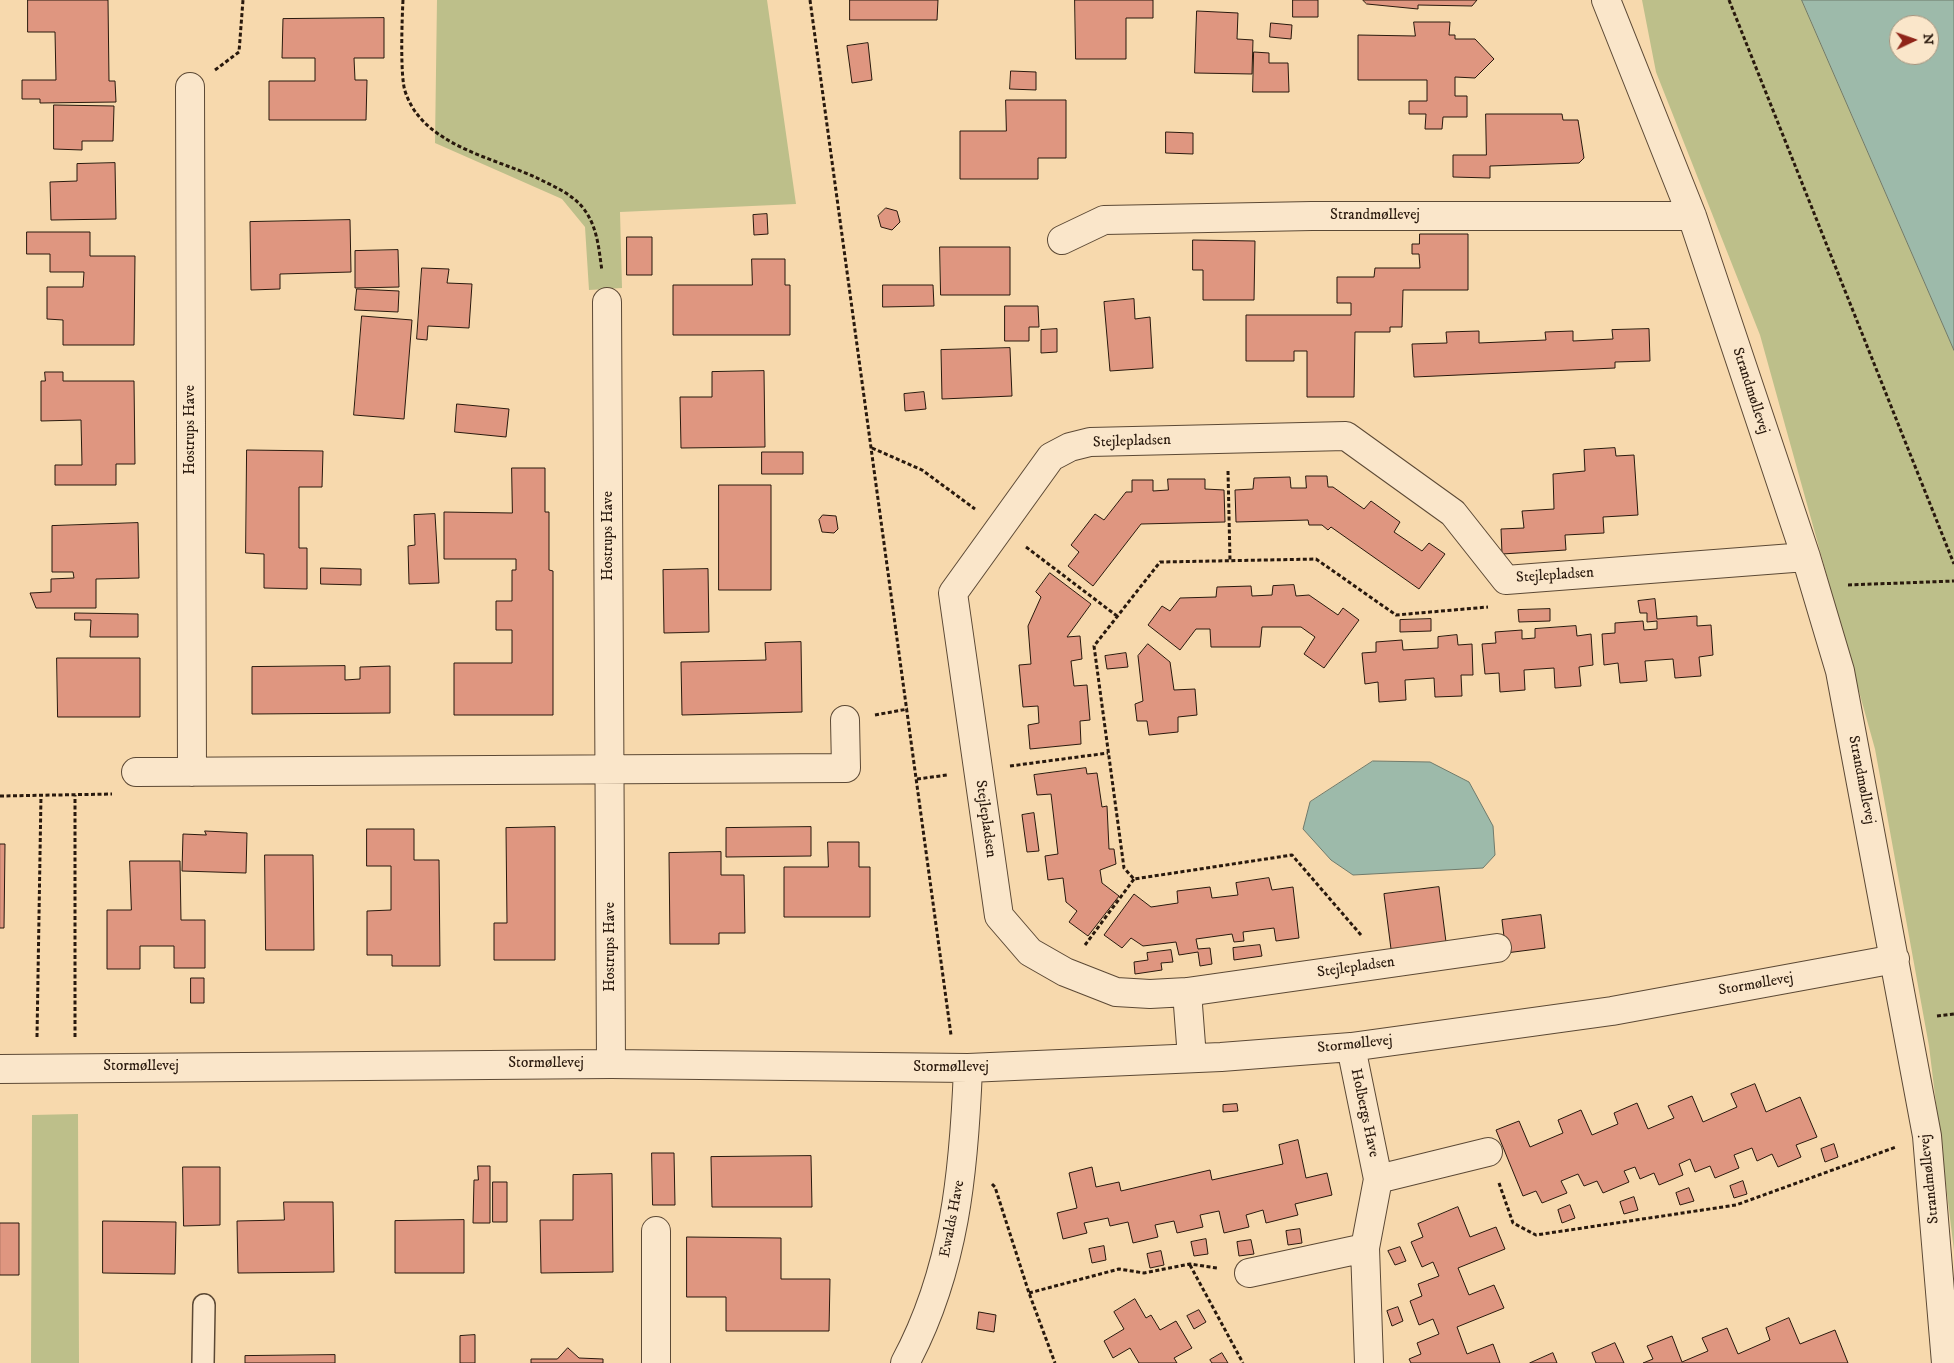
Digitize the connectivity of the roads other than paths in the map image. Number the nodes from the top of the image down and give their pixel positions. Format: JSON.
{"nodes":[{"id":1,"x":1606,"y":0,"type":"edge"},
{"id":2,"x":190,"y":87,"type":"road end"},
{"id":3,"x":1692,"y":216,"type":"junction"},
{"id":4,"x":1062,"y":240,"type":"dead end"},
{"id":5,"x":607,"y":302,"type":"road end"},
{"id":6,"x":1806,"y":557,"type":"junction"},
{"id":7,"x":845,"y":720,"type":"dead end"},
{"id":8,"x":611,"y":770,"type":"junction"},
{"id":9,"x":136,"y":772,"type":"road end"},
{"id":10,"x":192,"y":772,"type":"junction"},
{"id":11,"x":1496,"y":948,"type":"dead end"},
{"id":12,"x":1895,"y":959,"type":"junction"},
{"id":13,"x":1187,"y":992,"type":"junction"},
{"id":14,"x":1351,"y":1047,"type":"junction"},
{"id":15,"x":1192,"y":1058,"type":"junction"},
{"id":16,"x":611,"y":1064,"type":"junction"},
{"id":17,"x":960,"y":1068,"type":"junction"},
{"id":18,"x":0,"y":1069,"type":"edge"},
{"id":19,"x":1488,"y":1152,"type":"road end"},
{"id":20,"x":1378,"y":1179,"type":"junction"},
{"id":21,"x":656,"y":1230,"type":"dead end"},
{"id":22,"x":1366,"y":1248,"type":"junction"},
{"id":23,"x":1249,"y":1273,"type":"road end"},
{"id":24,"x":204,"y":1305,"type":"dead end"},
{"id":25,"x":203,"y":1363,"type":"edge"},
{"id":26,"x":656,"y":1363,"type":"edge"},
{"id":27,"x":905,"y":1363,"type":"edge"},
{"id":28,"x":1369,"y":1363,"type":"edge"},
{"id":29,"x":1946,"y":1363,"type":"edge"}],
"edges":[{"from":1,"to":3,"type":"street","name":"Strandmøllevej"},
{"from":2,"to":10,"type":"street","name":"Hostrups Have"},
{"from":3,"to":4,"type":"street","name":"Strandmøllevej"},
{"from":3,"to":6,"type":"street","name":"Strandmøllevej"},
{"from":5,"to":8,"type":"street","name":"Hostrups Have"},
{"from":6,"to":12,"type":"street","name":"Strandmøllevej"},
{"from":6,"to":13,"type":"street","name":"Stejlepladsen"},
{"from":7,"to":8,"type":"street"},
{"from":8,"to":10,"type":"street"},
{"from":8,"to":16,"type":"street","name":"Hostrups Have"},
{"from":9,"to":10,"type":"street"},
{"from":11,"to":13,"type":"street","name":"Stejlepladsen"},
{"from":12,"to":14,"type":"street","name":"Stormøllevej"},
{"from":12,"to":29,"type":"street","name":"Strandmøllevej"},
{"from":13,"to":15,"type":"street"},
{"from":14,"to":15,"type":"street","name":"Stormøllevej"},
{"from":14,"to":20,"type":"street","name":"Holbergs Have"},
{"from":15,"to":17,"type":"street","name":"Stormøllevej"},
{"from":16,"to":17,"type":"street","name":"Stormøllevej"},
{"from":16,"to":18,"type":"street","name":"Stormøllevej"},
{"from":17,"to":27,"type":"street","name":"Ewalds Have"},
{"from":19,"to":20,"type":"street","name":"Holbergs Have"},
{"from":20,"to":22,"type":"street","name":"Holbergs Have"},
{"from":21,"to":26,"type":"street"},
{"from":22,"to":23,"type":"street"},
{"from":22,"to":28,"type":"street","name":"Holbergs Have"},
{"from":24,"to":25,"type":"lane"}]}
